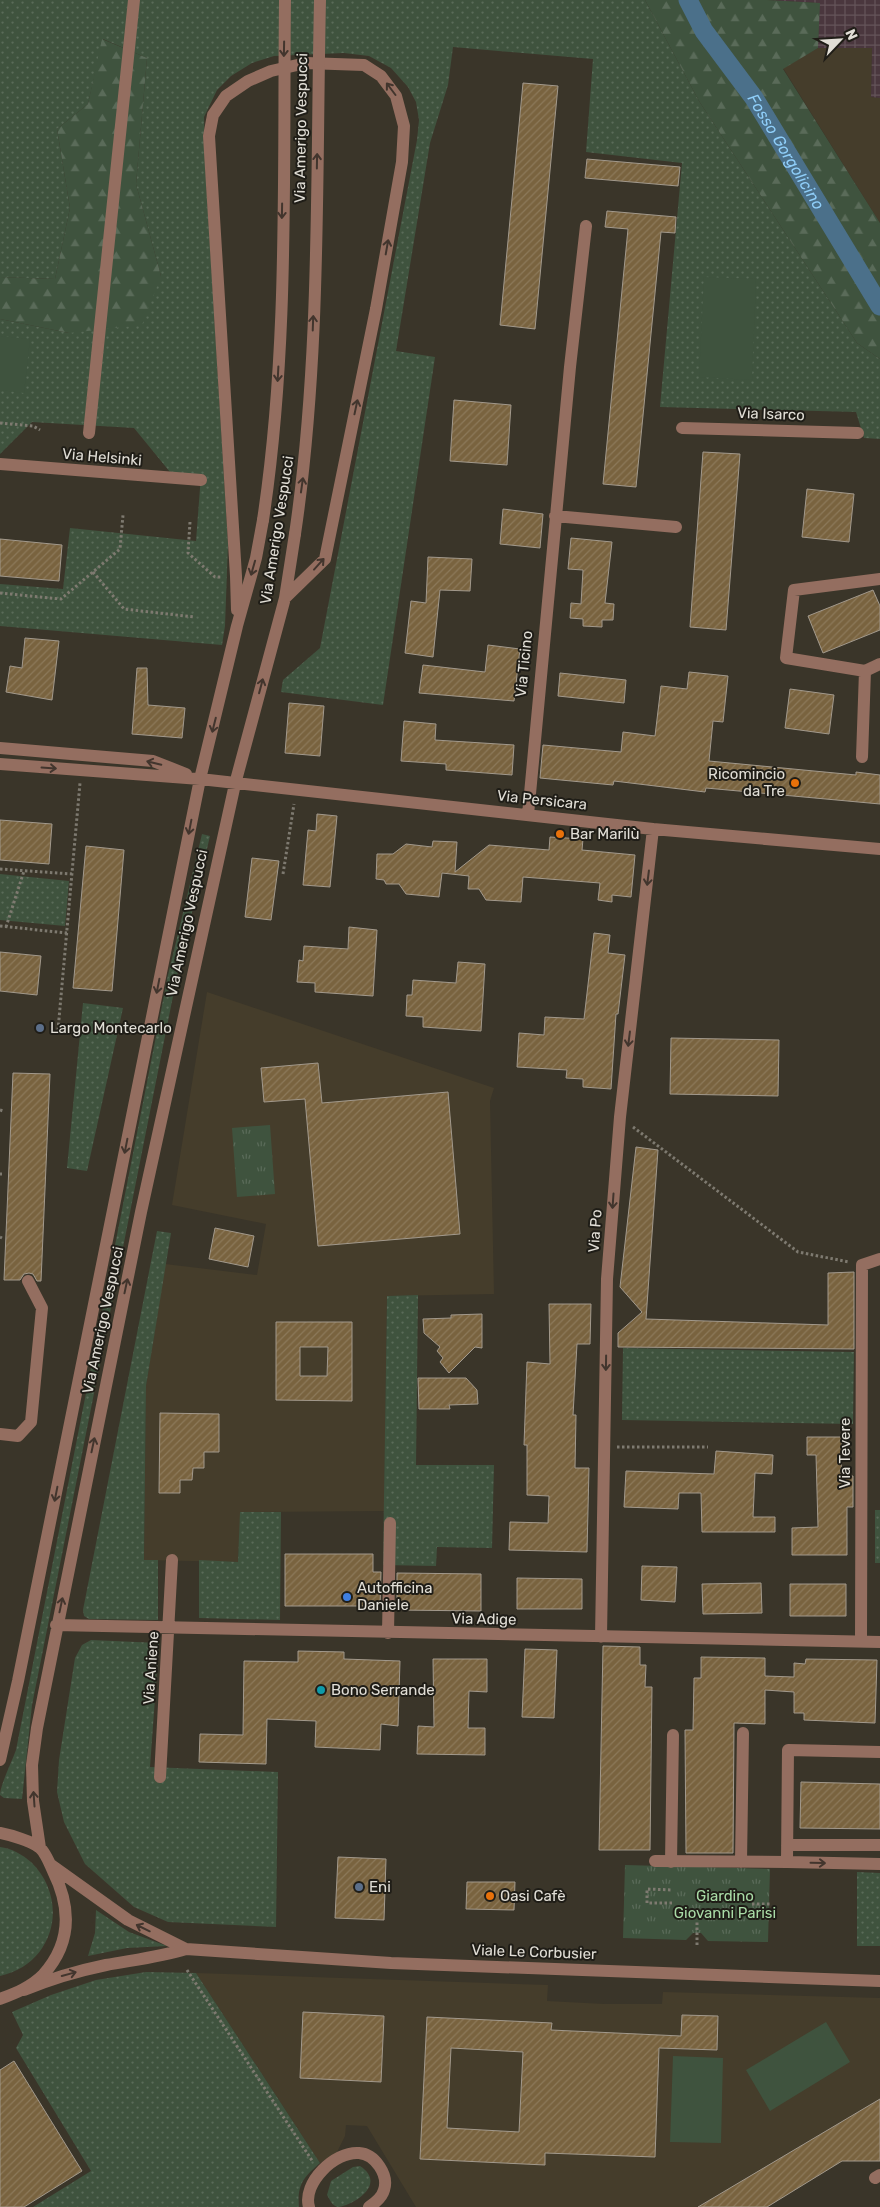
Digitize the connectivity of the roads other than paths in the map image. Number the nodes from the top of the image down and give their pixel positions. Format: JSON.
{"nodes":[{"id":1,"x":134,"y":0,"type":"edge"},
{"id":2,"x":285,"y":0,"type":"edge"},
{"id":3,"x":320,"y":0,"type":"edge"},
{"id":4,"x":586,"y":226,"type":"dead end"},
{"id":5,"x":682,"y":428,"type":"dead end"},
{"id":6,"x":89,"y":433,"type":"dead end"},
{"id":7,"x":858,"y":433,"type":"dead end"},
{"id":8,"x":0,"y":464,"type":"edge"},
{"id":9,"x":201,"y":480,"type":"dead end"},
{"id":10,"x":556,"y":516,"type":"junction"},
{"id":11,"x":676,"y":527,"type":"dead end"},
{"id":12,"x":880,"y":579,"type":"edge"},
{"id":13,"x":285,"y":598,"type":"junction"},
{"id":14,"x":237,"y":626,"type":"junction"},
{"id":15,"x":880,"y":664,"type":"edge"},
{"id":16,"x":864,"y":670,"type":"junction"},
{"id":17,"x":0,"y":748,"type":"edge"},
{"id":18,"x":862,"y":758,"type":"dead end"},
{"id":19,"x":0,"y":764,"type":"edge"},
{"id":20,"x":200,"y":779,"type":"junction"},
{"id":21,"x":235,"y":784,"type":"junction"},
{"id":22,"x":528,"y":815,"type":"junction"},
{"id":23,"x":653,"y":829,"type":"junction"},
{"id":24,"x":880,"y":850,"type":"edge"},
{"id":25,"x":880,"y":1259,"type":"edge"},
{"id":26,"x":28,"y":1281,"type":"dead end"},
{"id":27,"x":0,"y":1434,"type":"edge"},
{"id":28,"x":390,"y":1523,"type":"dead end"},
{"id":29,"x":172,"y":1560,"type":"dead end"},
{"id":30,"x":56,"y":1625,"type":"junction"},
{"id":31,"x":170,"y":1627,"type":"junction"},
{"id":32,"x":388,"y":1633,"type":"junction"},
{"id":33,"x":601,"y":1638,"type":"junction"},
{"id":34,"x":861,"y":1641,"type":"junction"},
{"id":35,"x":880,"y":1642,"type":"edge"},
{"id":36,"x":742,"y":1733,"type":"dead end"},
{"id":37,"x":673,"y":1735,"type":"dead end"},
{"id":38,"x":880,"y":1752,"type":"edge"},
{"id":39,"x":0,"y":1760,"type":"edge"},
{"id":40,"x":160,"y":1777,"type":"dead end"},
{"id":41,"x":0,"y":1833,"type":"edge"},
{"id":42,"x":786,"y":1845,"type":"junction"},
{"id":43,"x":880,"y":1845,"type":"edge"},
{"id":44,"x":40,"y":1848,"type":"junction"},
{"id":45,"x":655,"y":1861,"type":"dead end"},
{"id":46,"x":671,"y":1862,"type":"junction"},
{"id":47,"x":741,"y":1862,"type":"junction"},
{"id":48,"x":787,"y":1862,"type":"junction"},
{"id":49,"x":880,"y":1864,"type":"edge"},
{"id":50,"x":50,"y":1865,"type":"junction"},
{"id":51,"x":186,"y":1949,"type":"junction"},
{"id":52,"x":880,"y":1981,"type":"edge"},
{"id":53,"x":24,"y":1990,"type":"junction"},
{"id":54,"x":0,"y":1999,"type":"edge"},
{"id":55,"x":309,"y":2207,"type":"edge"},
{"id":56,"x":369,"y":2207,"type":"edge"}],
"edges":[{"from":1,"to":6,"type":"street"},
{"from":2,"to":14,"type":"street","name":"Via Amerigo Vespucci","one_way":true,"bridge":true},
{"from":13,"to":3,"type":"street","name":"Via Amerigo Vespucci","one_way":true,"bridge":true},
{"from":4,"to":10,"type":"street","name":"Via Ticino"},
{"from":5,"to":7,"type":"street","name":"Via Isarco"},
{"from":8,"to":9,"type":"street","name":"Via Helsinki"},
{"from":10,"to":11,"type":"street"},
{"from":10,"to":22,"type":"street","name":"Via Ticino"},
{"from":12,"to":16,"type":"street"},
{"from":13,"to":14,"type":"street","one_way":true},
{"from":21,"to":13,"type":"street","name":"Via Amerigo Vespucci","one_way":true},
{"from":14,"to":20,"type":"street","name":"Via Amerigo Vespucci","one_way":true},
{"from":15,"to":16,"type":"street"},
{"from":16,"to":18,"type":"street"},
{"from":20,"to":17,"type":"street","one_way":true},
{"from":19,"to":20,"type":"street","one_way":true},
{"from":20,"to":21,"type":"street","name":"Via Persicara"},
{"from":20,"to":39,"type":"street","name":"Via Amerigo Vespucci","one_way":true},
{"from":21,"to":22,"type":"street","name":"Via Persicara"},
{"from":30,"to":21,"type":"street","name":"Via Amerigo Vespucci","one_way":true},
{"from":22,"to":23,"type":"street","name":"Via Persicara"},
{"from":23,"to":24,"type":"street","name":"Via Persicara"},
{"from":23,"to":33,"type":"street","name":"Via Po","one_way":true},
{"from":25,"to":34,"type":"street","name":"Via Tevere"},
{"from":26,"to":27,"type":"street"},
{"from":28,"to":32,"type":"street"},
{"from":29,"to":31,"type":"street","name":"Via Aniene"},
{"from":30,"to":31,"type":"street","name":"Via Adige"},
{"from":44,"to":30,"type":"street","name":"Via Amerigo Vespucci","one_way":true},
{"from":31,"to":32,"type":"street","name":"Via Adige"},
{"from":31,"to":40,"type":"street","name":"Via Aniene"},
{"from":32,"to":33,"type":"street","name":"Via Adige"},
{"from":33,"to":34,"type":"street","name":"Via Adige"},
{"from":34,"to":35,"type":"street","name":"Via Adige"},
{"from":36,"to":47,"type":"street"},
{"from":37,"to":46,"type":"street"},
{"from":38,"to":42,"type":"street"},
{"from":41,"to":44,"type":"street"},
{"from":42,"to":43,"type":"street"},
{"from":42,"to":48,"type":"street"},
{"from":44,"to":50,"type":"street"},
{"from":45,"to":46,"type":"street"},
{"from":46,"to":47,"type":"street"},
{"from":47,"to":48,"type":"street"},
{"from":48,"to":49,"type":"street","one_way":true},
{"from":51,"to":50,"type":"street","name":"Viale Le Corbusier","one_way":true},
{"from":50,"to":53,"type":"street"},
{"from":51,"to":52,"type":"street","name":"Viale Le Corbusier"},
{"from":53,"to":51,"type":"street","name":"Viale Le Corbusier","one_way":true},
{"from":53,"to":54,"type":"street","name":"Viale Le Corbusier"},
{"from":55,"to":56,"type":"street"}]}
